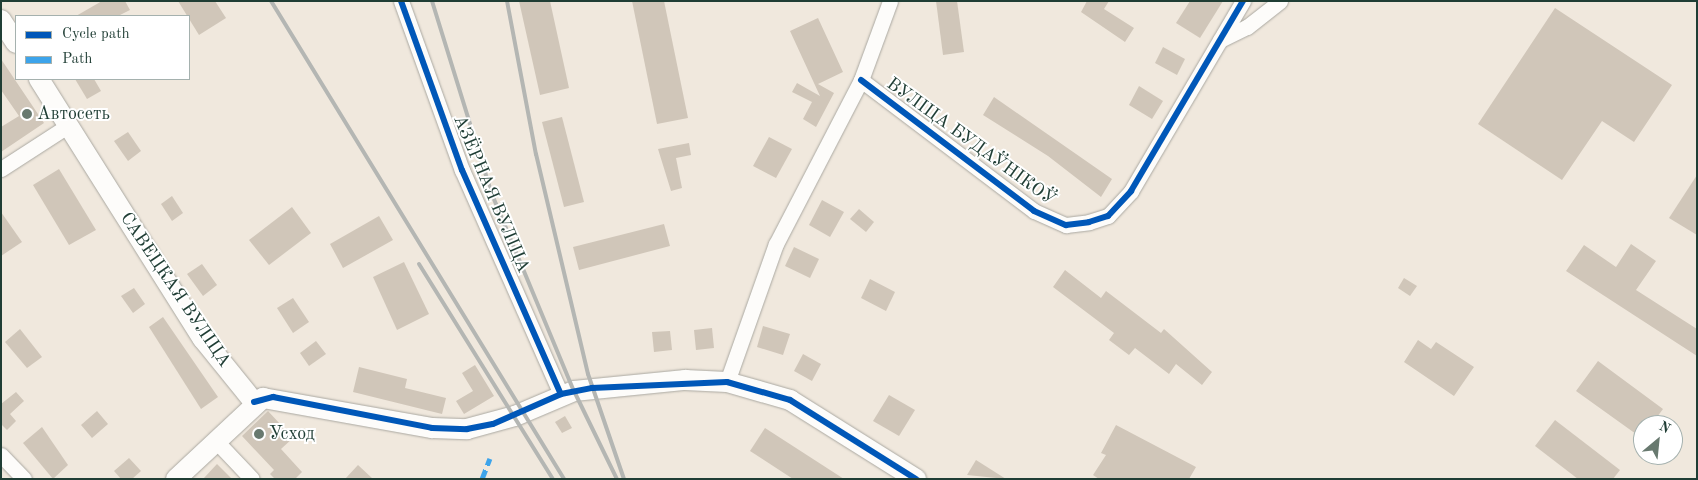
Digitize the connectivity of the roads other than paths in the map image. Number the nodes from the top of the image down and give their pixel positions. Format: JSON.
{"nodes":[{"id":1,"x":401,"y":1,"type":"edge"},
{"id":2,"x":890,"y":1,"type":"edge"},
{"id":3,"x":1243,"y":1,"type":"edge"},
{"id":4,"x":1280,"y":1,"type":"edge"},
{"id":5,"x":1,"y":20,"type":"edge"},
{"id":6,"x":1220,"y":40,"type":"junction"},
{"id":7,"x":15,"y":41,"type":"edge"},
{"id":8,"x":40,"y":80,"type":"edge"},
{"id":9,"x":861,"y":80,"type":"junction"},
{"id":10,"x":69,"y":125,"type":"junction"},
{"id":11,"x":1,"y":169,"type":"edge"},
{"id":12,"x":727,"y":382,"type":"junction"},
{"id":13,"x":561,"y":394,"type":"junction"},
{"id":14,"x":254,"y":402,"type":"junction"},
{"id":15,"x":216,"y":441,"type":"junction"},
{"id":16,"x":1,"y":455,"type":"edge"},
{"id":17,"x":24,"y":479,"type":"edge"},
{"id":18,"x":176,"y":479,"type":"edge"},
{"id":19,"x":252,"y":479,"type":"edge"},
{"id":20,"x":916,"y":479,"type":"edge"}],
"edges":[{"from":1,"to":13,"type":"street","name":"АЗЁРНАЯ ВУЛІЦА"},
{"from":2,"to":9,"type":"street","name":"ВУЛІЦА БУДАЎНІКОЎ"},
{"from":3,"to":6,"type":"street","name":"ВУЛІЦА БУДАЎНІКОЎ"},
{"from":4,"to":6,"type":"street"},
{"from":5,"to":7,"type":"street"},
{"from":6,"to":9,"type":"street","name":"ВУЛІЦА БУДАЎНІКОЎ"},
{"from":8,"to":10,"type":"street","name":"САВЕЦКАЯ ВУЛІЦА"},
{"from":9,"to":12,"type":"street","name":"ВУЛІЦА БУДАЎНІКОЎ"},
{"from":10,"to":11,"type":"street"},
{"from":10,"to":14,"type":"street","name":"САВЕЦКАЯ ВУЛІЦА"},
{"from":12,"to":13,"type":"street"},
{"from":12,"to":20,"type":"street"},
{"from":13,"to":14,"type":"street"},
{"from":14,"to":15,"type":"street"},
{"from":15,"to":18,"type":"street"},
{"from":15,"to":19,"type":"street"},
{"from":16,"to":17,"type":"street"}]}
